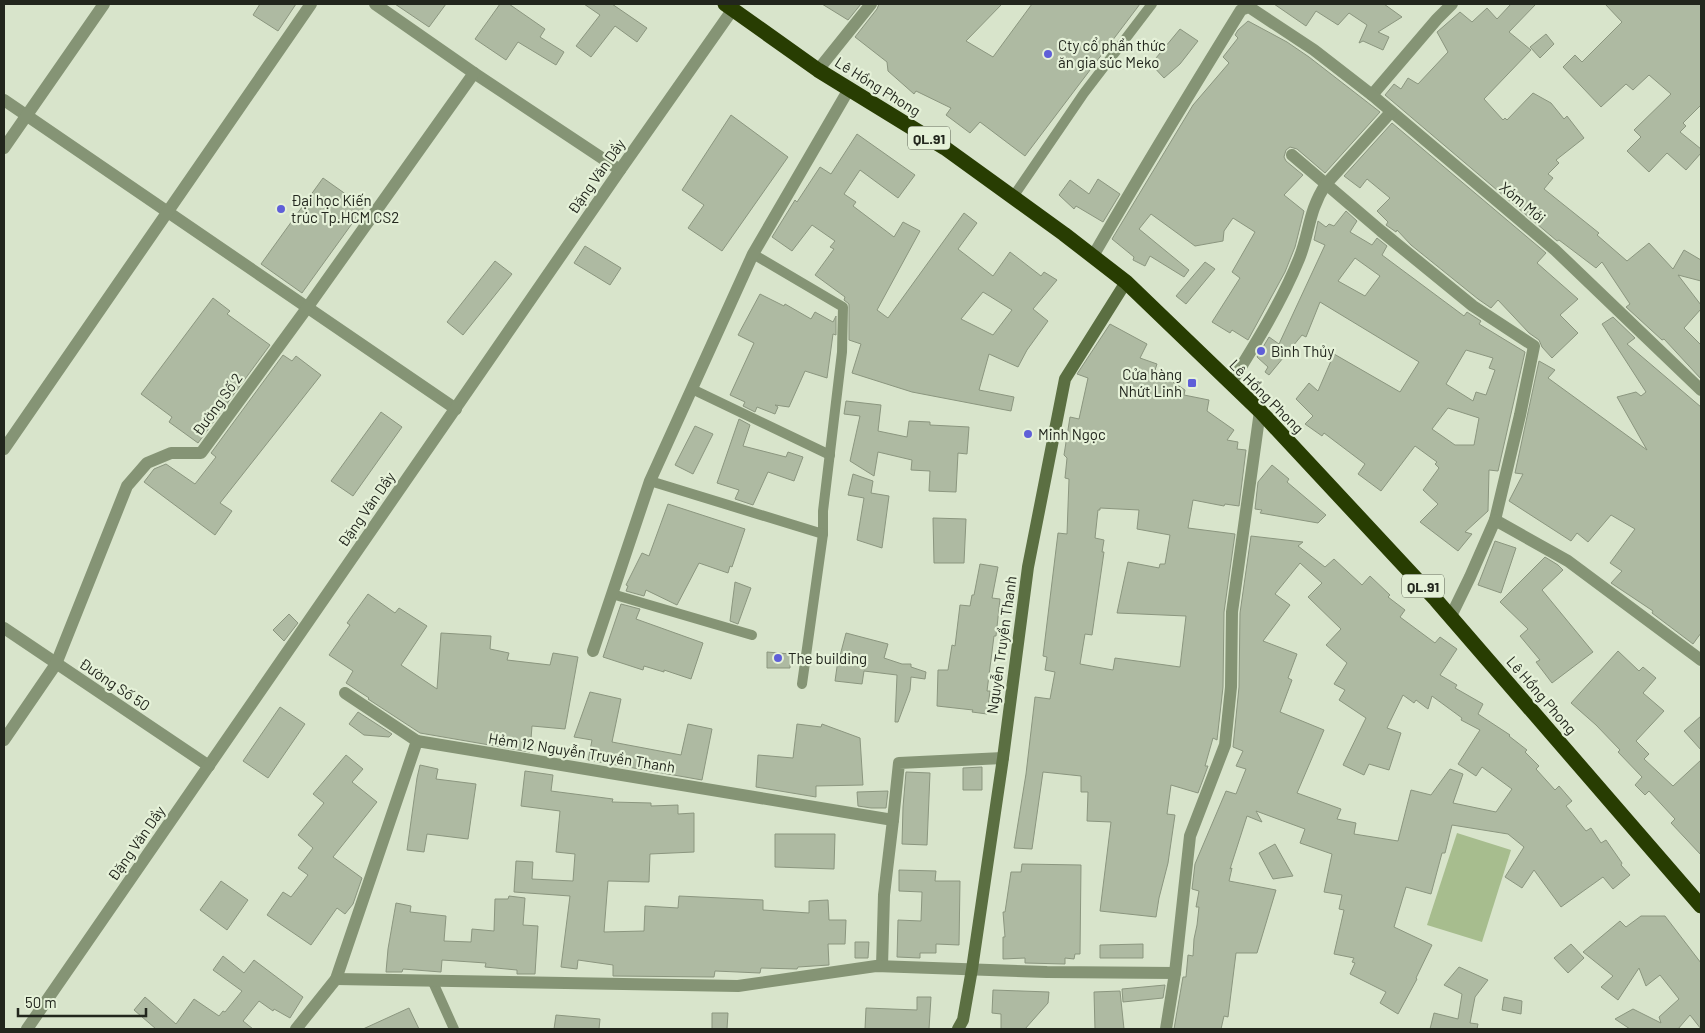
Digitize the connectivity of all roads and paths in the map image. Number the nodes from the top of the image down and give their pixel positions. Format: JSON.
{"nodes":[{"id":1,"x":104,"y":4,"type":"edge"},
{"id":2,"x":312,"y":4,"type":"edge"},
{"id":3,"x":375,"y":4,"type":"edge"},
{"id":4,"x":871,"y":4,"type":"edge"},
{"id":5,"x":1152,"y":4,"type":"edge"},
{"id":6,"x":1452,"y":4,"type":"edge"},
{"id":7,"x":729,"y":7,"type":"edge"},
{"id":8,"x":818,"y":70,"type":"junction"},
{"id":9,"x":474,"y":73,"type":"junction"},
{"id":10,"x":849,"y":89,"type":"junction"},
{"id":11,"x":1372,"y":96,"type":"junction"},
{"id":12,"x":4,"y":100,"type":"edge"},
{"id":13,"x":1391,"y":112,"type":"junction"},
{"id":14,"x":26,"y":115,"type":"junction"},
{"id":15,"x":4,"y":148,"type":"edge"},
{"id":16,"x":1292,"y":155,"type":"dead end"},
{"id":17,"x":620,"y":170,"type":"junction"},
{"id":18,"x":1326,"y":184,"type":"junction"},
{"id":19,"x":1013,"y":197,"type":"junction"},
{"id":20,"x":167,"y":213,"type":"junction"},
{"id":21,"x":753,"y":254,"type":"junction"},
{"id":22,"x":1093,"y":256,"type":"junction"},
{"id":23,"x":1126,"y":282,"type":"junction"},
{"id":24,"x":307,"y":308,"type":"junction"},
{"id":25,"x":1231,"y":383,"type":"junction"},
{"id":26,"x":692,"y":390,"type":"junction"},
{"id":27,"x":1701,"y":390,"type":"edge"},
{"id":28,"x":456,"y":408,"type":"junction"},
{"id":29,"x":1260,"y":411,"type":"junction"},
{"id":30,"x":4,"y":449,"type":"edge"},
{"id":31,"x":830,"y":455,"type":"junction"},
{"id":32,"x":650,"y":481,"type":"junction"},
{"id":33,"x":1495,"y":520,"type":"junction"},
{"id":34,"x":823,"y":534,"type":"junction"},
{"id":35,"x":612,"y":594,"type":"junction"},
{"id":36,"x":1451,"y":616,"type":"junction"},
{"id":37,"x":4,"y":628,"type":"edge"},
{"id":38,"x":752,"y":636,"type":"dead end"},
{"id":39,"x":593,"y":651,"type":"dead end"},
{"id":40,"x":1701,"y":660,"type":"edge"},
{"id":41,"x":56,"y":664,"type":"junction"},
{"id":42,"x":802,"y":684,"type":"dead end"},
{"id":43,"x":345,"y":693,"type":"dead end"},
{"id":44,"x":4,"y":740,"type":"edge"},
{"id":45,"x":417,"y":741,"type":"junction"},
{"id":46,"x":1003,"y":758,"type":"junction"},
{"id":47,"x":209,"y":766,"type":"junction"},
{"id":48,"x":893,"y":820,"type":"junction"},
{"id":49,"x":1701,"y":906,"type":"edge"},
{"id":50,"x":882,"y":966,"type":"junction"},
{"id":51,"x":972,"y":969,"type":"junction"},
{"id":52,"x":1175,"y":973,"type":"junction"},
{"id":53,"x":336,"y":978,"type":"junction"},
{"id":54,"x":432,"y":980,"type":"junction"},
{"id":55,"x":28,"y":1029,"type":"edge"},
{"id":56,"x":296,"y":1029,"type":"edge"},
{"id":57,"x":454,"y":1029,"type":"edge"},
{"id":58,"x":958,"y":1029,"type":"edge"},
{"id":59,"x":1166,"y":1029,"type":"edge"}],
"edges":[{"from":1,"to":14,"type":"street"},
{"from":2,"to":20,"type":"street"},
{"from":3,"to":9,"type":"street"},
{"from":4,"to":8,"type":"street"},
{"from":5,"to":19,"type":"lane"},
{"from":6,"to":11,"type":"street"},
{"from":7,"to":8,"type":"highway","name":"Lê Hồng Phong","number":"QL.91"},
{"from":7,"to":17,"type":"street","name":"Đặng Văn Dầy"},
{"from":8,"to":10,"type":"highway","name":"Lê Hồng Phong","number":"QL.91"},
{"from":9,"to":17,"type":"street"},
{"from":9,"to":24,"type":"street","name":"Đường Số 2"},
{"from":10,"to":19,"type":"highway","name":"Lê Hồng Phong","number":"QL.91"},
{"from":10,"to":21,"type":"street"},
{"from":11,"to":13,"type":"street","name":"Xóm Mới"},
{"from":11,"to":22,"type":"street","name":"Xóm Mới"},
{"from":12,"to":14,"type":"street"},
{"from":13,"to":18,"type":"street"},
{"from":13,"to":27,"type":"street","name":"Xóm Mới"},
{"from":14,"to":15,"type":"street"},
{"from":14,"to":20,"type":"street"},
{"from":16,"to":18,"type":"street"},
{"from":17,"to":28,"type":"street","name":"Đặng Văn Dầy"},
{"from":18,"to":25,"type":"street"},
{"from":18,"to":33,"type":"street"},
{"from":19,"to":22,"type":"highway","name":"Lê Hồng Phong","number":"QL.91"},
{"from":20,"to":24,"type":"street"},
{"from":20,"to":30,"type":"street"},
{"from":21,"to":26,"type":"street"},
{"from":21,"to":31,"type":"lane"},
{"from":22,"to":23,"type":"highway","name":"Lê Hồng Phong","number":"QL.91"},
{"from":23,"to":25,"type":"highway","name":"Lê Hồng Phong","number":"QL.91"},
{"from":23,"to":46,"type":"street","name":"Nguyễn Truyền Thanh"},
{"from":24,"to":28,"type":"street"},
{"from":24,"to":41,"type":"street","name":"Đường Số 2"},
{"from":25,"to":29,"type":"highway","name":"Lê Hồng Phong","number":"QL.91"},
{"from":26,"to":31,"type":"lane"},
{"from":26,"to":32,"type":"street"},
{"from":28,"to":47,"type":"street","name":"Đặng Văn Dầy"},
{"from":29,"to":36,"type":"highway","name":"Lê Hồng Phong","number":"QL.91"},
{"from":29,"to":52,"type":"street"},
{"from":31,"to":34,"type":"lane"},
{"from":32,"to":34,"type":"lane"},
{"from":32,"to":35,"type":"street"},
{"from":33,"to":36,"type":"street"},
{"from":33,"to":40,"type":"street"},
{"from":34,"to":42,"type":"lane"},
{"from":35,"to":38,"type":"lane"},
{"from":35,"to":39,"type":"street"},
{"from":36,"to":49,"type":"highway","name":"Lê Hồng Phong","number":"QL.91"},
{"from":37,"to":41,"type":"street","name":"Đường Số 50"},
{"from":41,"to":44,"type":"street","name":"Đường Số 2"},
{"from":41,"to":47,"type":"street","name":"Đường Số 50"},
{"from":43,"to":45,"type":"street"},
{"from":45,"to":48,"type":"street","name":"Hẻm 12 Nguyễn Truyền Thanh"},
{"from":45,"to":53,"type":"street"},
{"from":46,"to":48,"type":"street"},
{"from":46,"to":51,"type":"street","name":"Nguyễn Truyền Thanh"},
{"from":47,"to":55,"type":"street","name":"Đặng Văn Dầy"},
{"from":48,"to":50,"type":"street"},
{"from":50,"to":51,"type":"street"},
{"from":50,"to":54,"type":"street"},
{"from":51,"to":52,"type":"street"},
{"from":51,"to":58,"type":"street","name":"Nguyễn Truyền Thanh"},
{"from":52,"to":59,"type":"street"},
{"from":53,"to":54,"type":"street"},
{"from":53,"to":56,"type":"street"},
{"from":54,"to":57,"type":"lane"}]}
